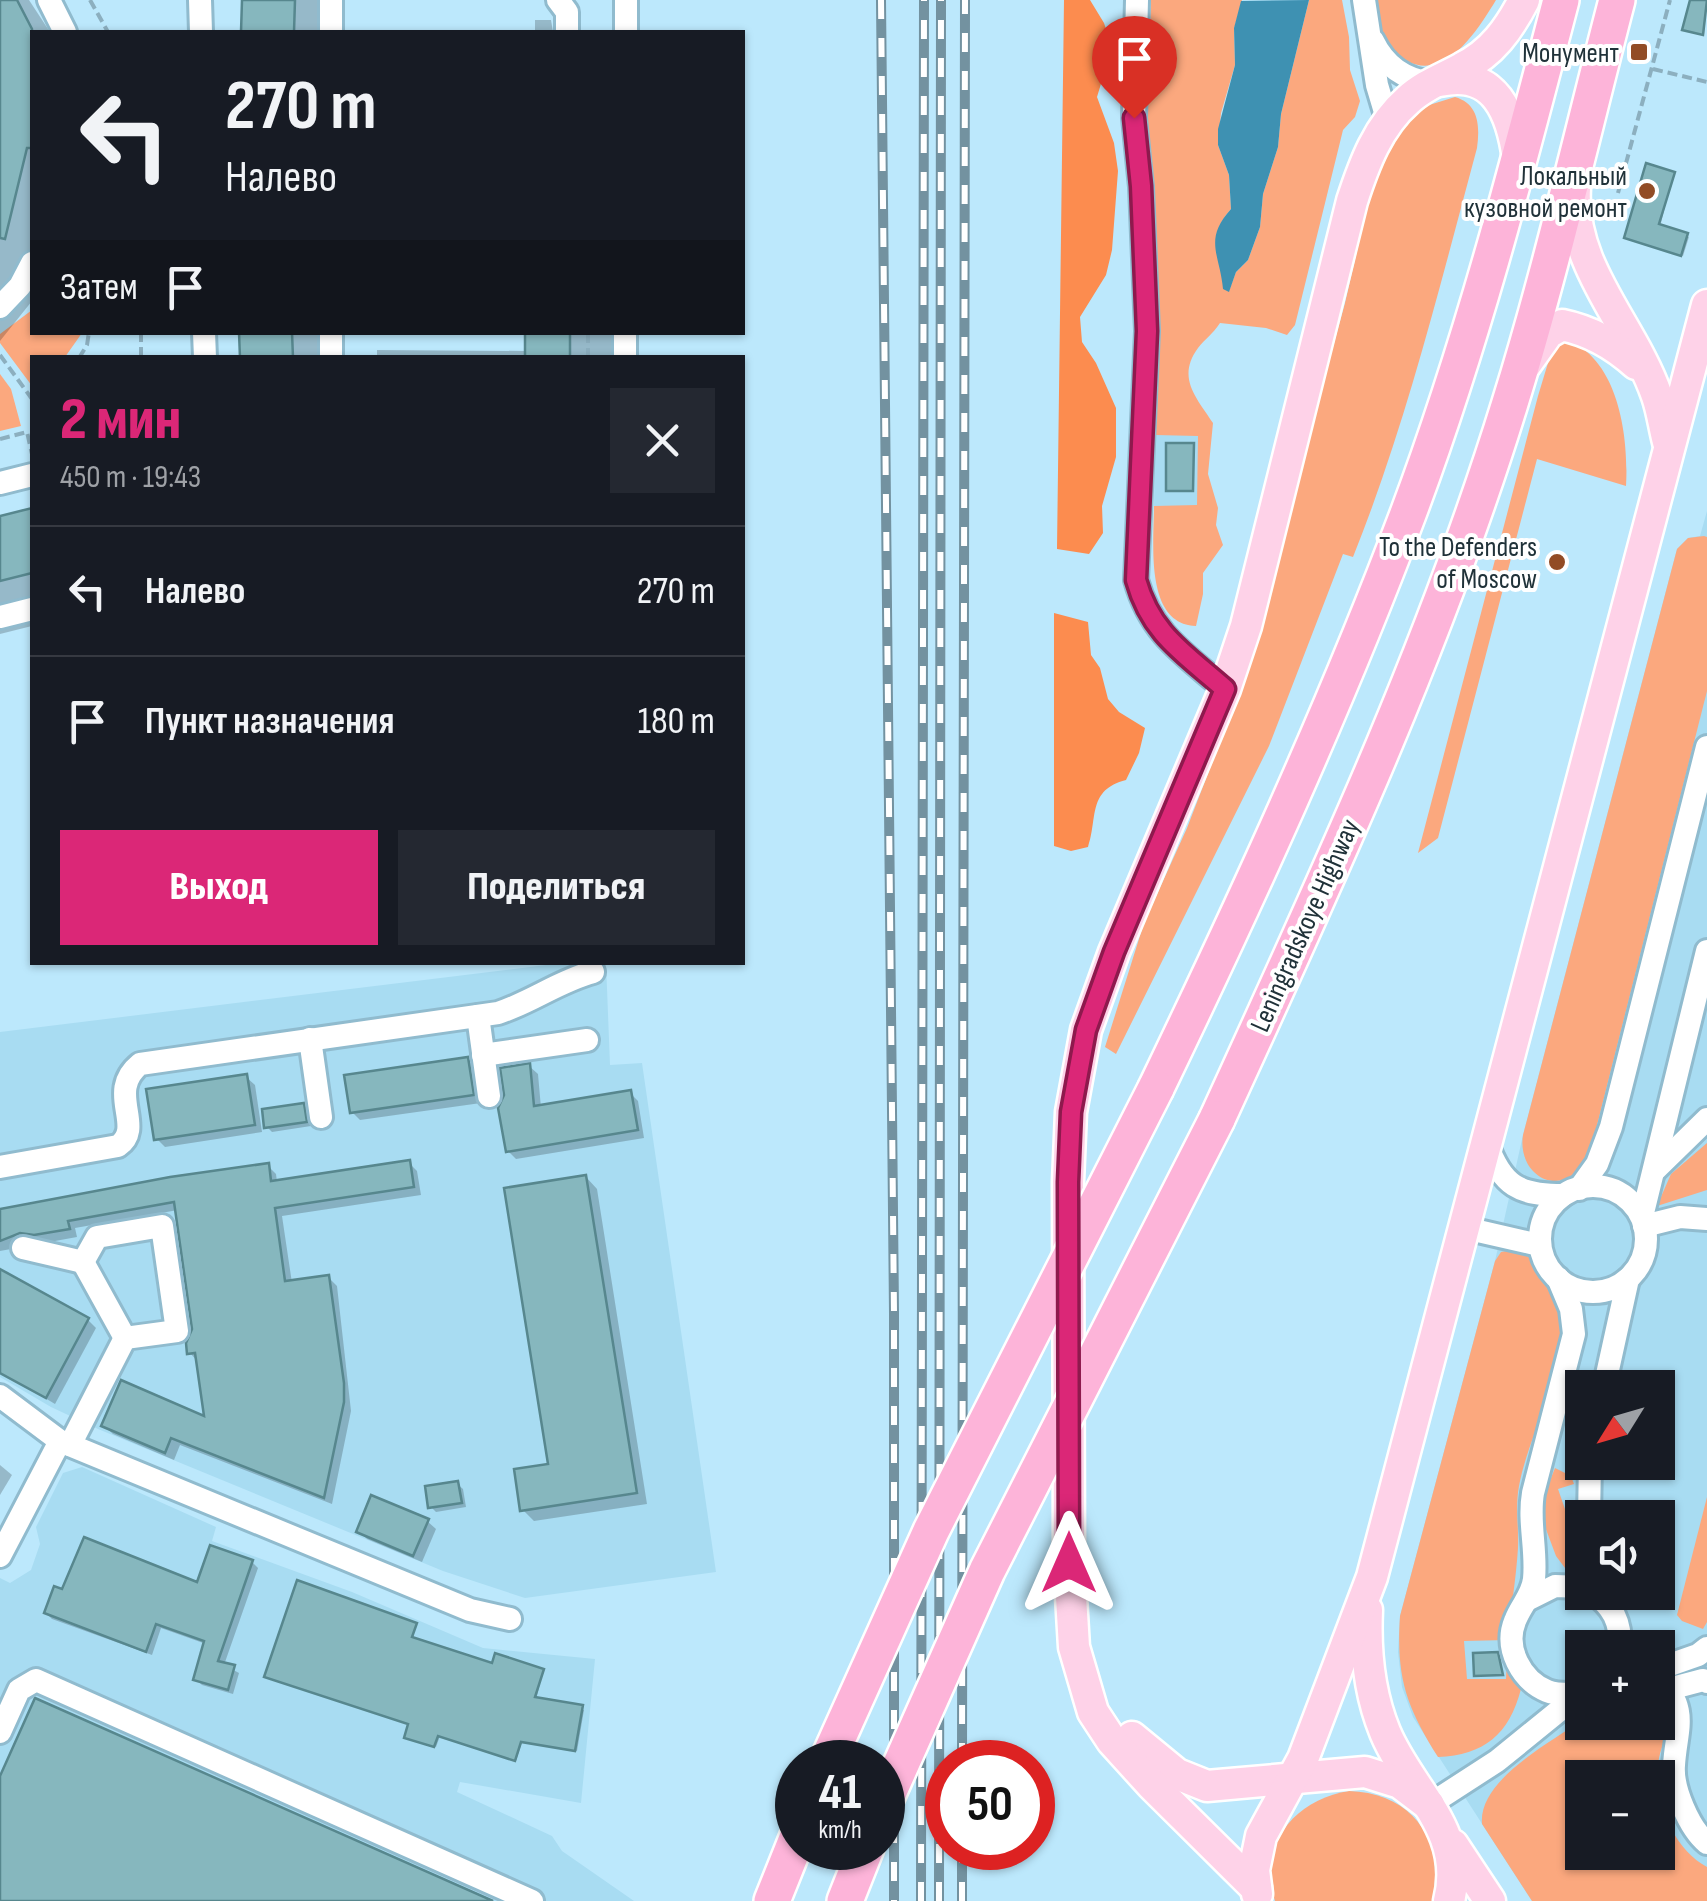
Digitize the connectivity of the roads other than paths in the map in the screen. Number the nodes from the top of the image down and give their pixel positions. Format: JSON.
{"nodes":[{"id":1,"x":200,"y":0,"type":"edge"},
{"id":2,"x":331,"y":0,"type":"edge"},
{"id":3,"x":558,"y":0,"type":"edge"},
{"id":4,"x":626,"y":0,"type":"edge"},
{"id":5,"x":1137,"y":0,"type":"edge"},
{"id":6,"x":1364,"y":0,"type":"edge"},
{"id":7,"x":1524,"y":0,"type":"edge"},
{"id":8,"x":1561,"y":0,"type":"edge"},
{"id":9,"x":1617,"y":0,"type":"edge"},
{"id":10,"x":201,"y":30,"type":"edge"},
{"id":11,"x":331,"y":30,"type":"edge"},
{"id":12,"x":567,"y":30,"type":"edge"},
{"id":13,"x":626,"y":30,"type":"edge"},
{"id":14,"x":1369,"y":33,"type":"junction"},
{"id":15,"x":1432,"y":83,"type":"junction"},
{"id":16,"x":1388,"y":122,"type":"junction"},
{"id":17,"x":1577,"y":155,"type":"junction"},
{"id":18,"x":1518,"y":163,"type":"junction"},
{"id":19,"x":30,"y":268,"type":"edge"},
{"id":20,"x":1707,"y":305,"type":"edge"},
{"id":21,"x":0,"y":307,"type":"edge"},
{"id":22,"x":1647,"y":374,"type":"junction"},
{"id":23,"x":1516,"y":384,"type":"junction"},
{"id":24,"x":1669,"y":450,"type":"junction"},
{"id":25,"x":30,"y":476,"type":"edge"},
{"id":26,"x":0,"y":483,"type":"edge"},
{"id":27,"x":30,"y":609,"type":"edge"},
{"id":28,"x":0,"y":617,"type":"edge"},
{"id":29,"x":1225,"y":689,"type":"junction"},
{"id":30,"x":1707,"y":746,"type":"edge"},
{"id":31,"x":1707,"y":952,"type":"edge"},
{"id":32,"x":593,"y":972,"type":"dead end"},
{"id":33,"x":478,"y":1016,"type":"junction"},
{"id":34,"x":310,"y":1040,"type":"junction"},
{"id":35,"x":586,"y":1040,"type":"dead end"},
{"id":36,"x":483,"y":1055,"type":"junction"},
{"id":37,"x":489,"y":1096,"type":"dead end"},
{"id":38,"x":321,"y":1116,"type":"dead end"},
{"id":39,"x":1707,"y":1119,"type":"edge"},
{"id":40,"x":1486,"y":1144,"type":"junction"},
{"id":41,"x":0,"y":1167,"type":"edge"},
{"id":42,"x":1652,"y":1172,"type":"junction"},
{"id":43,"x":1571,"y":1192,"type":"junction"},
{"id":44,"x":1707,"y":1219,"type":"edge"},
{"id":45,"x":1643,"y":1222,"type":"junction"},
{"id":46,"x":1465,"y":1228,"type":"junction"},
{"id":47,"x":1539,"y":1245,"type":"junction"},
{"id":48,"x":23,"y":1248,"type":"dead end"},
{"id":49,"x":84,"y":1262,"type":"junction"},
{"id":50,"x":1558,"y":1278,"type":"junction"},
{"id":51,"x":1628,"y":1279,"type":"junction"},
{"id":52,"x":125,"y":1338,"type":"junction"},
{"id":53,"x":1608,"y":1370,"type":"edge"},
{"id":54,"x":0,"y":1396,"type":"edge"},
{"id":55,"x":65,"y":1443,"type":"junction"},
{"id":56,"x":0,"y":1556,"type":"edge"},
{"id":57,"x":1372,"y":1577,"type":"junction"},
{"id":58,"x":1565,"y":1586,"type":"edge"},
{"id":59,"x":1529,"y":1599,"type":"junction"},
{"id":60,"x":510,"y":1618,"type":"dead end"},
{"id":61,"x":1074,"y":1647,"type":"junction"},
{"id":62,"x":1707,"y":1648,"type":"edge"},
{"id":63,"x":1675,"y":1670,"type":"edge"},
{"id":64,"x":1675,"y":1680,"type":"edge"},
{"id":65,"x":1707,"y":1682,"type":"edge"},
{"id":66,"x":1565,"y":1693,"type":"edge"},
{"id":67,"x":1565,"y":1705,"type":"edge"},
{"id":68,"x":1675,"y":1705,"type":"edge"},
{"id":69,"x":0,"y":1732,"type":"edge"},
{"id":70,"x":837,"y":1740,"type":"edge"},
{"id":71,"x":905,"y":1755,"type":"edge"},
{"id":72,"x":1329,"y":1774,"type":"junction"},
{"id":73,"x":1294,"y":1776,"type":"junction"},
{"id":74,"x":1428,"y":1805,"type":"junction"},
{"id":75,"x":1279,"y":1806,"type":"junction"},
{"id":76,"x":1447,"y":1836,"type":"junction"},
{"id":77,"x":1707,"y":1843,"type":"edge"},
{"id":78,"x":784,"y":1870,"type":"edge"},
{"id":79,"x":857,"y":1870,"type":"edge"},
{"id":80,"x":1258,"y":1897,"type":"edge"},
{"id":81,"x":532,"y":1901,"type":"edge"},
{"id":82,"x":772,"y":1901,"type":"edge"},
{"id":83,"x":845,"y":1901,"type":"edge"},
{"id":84,"x":1449,"y":1901,"type":"edge"},
{"id":85,"x":1490,"y":1901,"type":"edge"}],
"edges":[{"from":1,"to":10,"type":"street"},
{"from":2,"to":11,"type":"street"},
{"from":3,"to":12,"type":"street"},
{"from":4,"to":13,"type":"street"},
{"from":5,"to":29,"type":"street"},
{"from":6,"to":14,"type":"street"},
{"from":7,"to":15,"type":"main road"},
{"from":8,"to":18,"type":"highway"},
{"from":9,"to":17,"type":"highway","name":"Leningradskoye Highway"},
{"from":14,"to":15,"type":"street"},
{"from":14,"to":16,"type":"street"},
{"from":15,"to":16,"type":"main road"},
{"from":15,"to":18,"type":"main road"},
{"from":16,"to":29,"type":"main road"},
{"from":17,"to":22,"type":"main road"},
{"from":17,"to":23,"type":"highway","name":"Leningradskoye Highway"},
{"from":18,"to":70,"type":"highway","bridge":true},
{"from":19,"to":21,"type":"street"},
{"from":20,"to":24,"type":"main road"},
{"from":22,"to":23,"type":"main road"},
{"from":22,"to":24,"type":"main road"},
{"from":23,"to":71,"type":"highway","name":"Leningradskoye Highway","bridge":true},
{"from":24,"to":40,"type":"main road"},
{"from":25,"to":26,"type":"street"},
{"from":27,"to":28,"type":"street"},
{"from":29,"to":61,"type":"main road"},
{"from":30,"to":43,"type":"street"},
{"from":31,"to":42,"type":"street"},
{"from":32,"to":33,"type":"street"},
{"from":33,"to":34,"type":"street"},
{"from":33,"to":36,"type":"street"},
{"from":34,"to":38,"type":"street"},
{"from":34,"to":41,"type":"street"},
{"from":35,"to":36,"type":"street"},
{"from":36,"to":37,"type":"street"},
{"from":39,"to":42,"type":"street"},
{"from":40,"to":43,"type":"street"},
{"from":40,"to":46,"type":"main road"},
{"from":42,"to":45,"type":"street"},
{"from":43,"to":45,"type":"street"},
{"from":43,"to":47,"type":"street"},
{"from":44,"to":45,"type":"street"},
{"from":45,"to":51,"type":"street"},
{"from":46,"to":47,"type":"street"},
{"from":46,"to":57,"type":"main road"},
{"from":47,"to":50,"type":"street"},
{"from":48,"to":49,"type":"street"},
{"from":49,"to":52,"type":"street"},
{"from":49,"to":52,"type":"street"},
{"from":50,"to":51,"type":"street"},
{"from":50,"to":59,"type":"street"},
{"from":51,"to":53,"type":"street"},
{"from":52,"to":55,"type":"street"},
{"from":54,"to":55,"type":"street"},
{"from":55,"to":56,"type":"street"},
{"from":55,"to":60,"type":"street"},
{"from":57,"to":73,"type":"main road"},
{"from":57,"to":74,"type":"main road"},
{"from":58,"to":59,"type":"street"},
{"from":59,"to":66,"type":"street"},
{"from":61,"to":73,"type":"main road"},
{"from":61,"to":80,"type":"main road"},
{"from":62,"to":63,"type":"street"},
{"from":64,"to":65,"type":"street"},
{"from":67,"to":74,"type":"street"},
{"from":68,"to":77,"type":"street"},
{"from":69,"to":81,"type":"street"},
{"from":72,"to":73,"type":"main road"},
{"from":72,"to":74,"type":"main road"},
{"from":72,"to":75,"type":"main road"},
{"from":73,"to":75,"type":"main road"},
{"from":74,"to":76,"type":"main road"},
{"from":75,"to":80,"type":"main road"},
{"from":76,"to":84,"type":"main road"},
{"from":76,"to":85,"type":"main road"},
{"from":78,"to":82,"type":"highway"},
{"from":79,"to":83,"type":"highway"}]}
